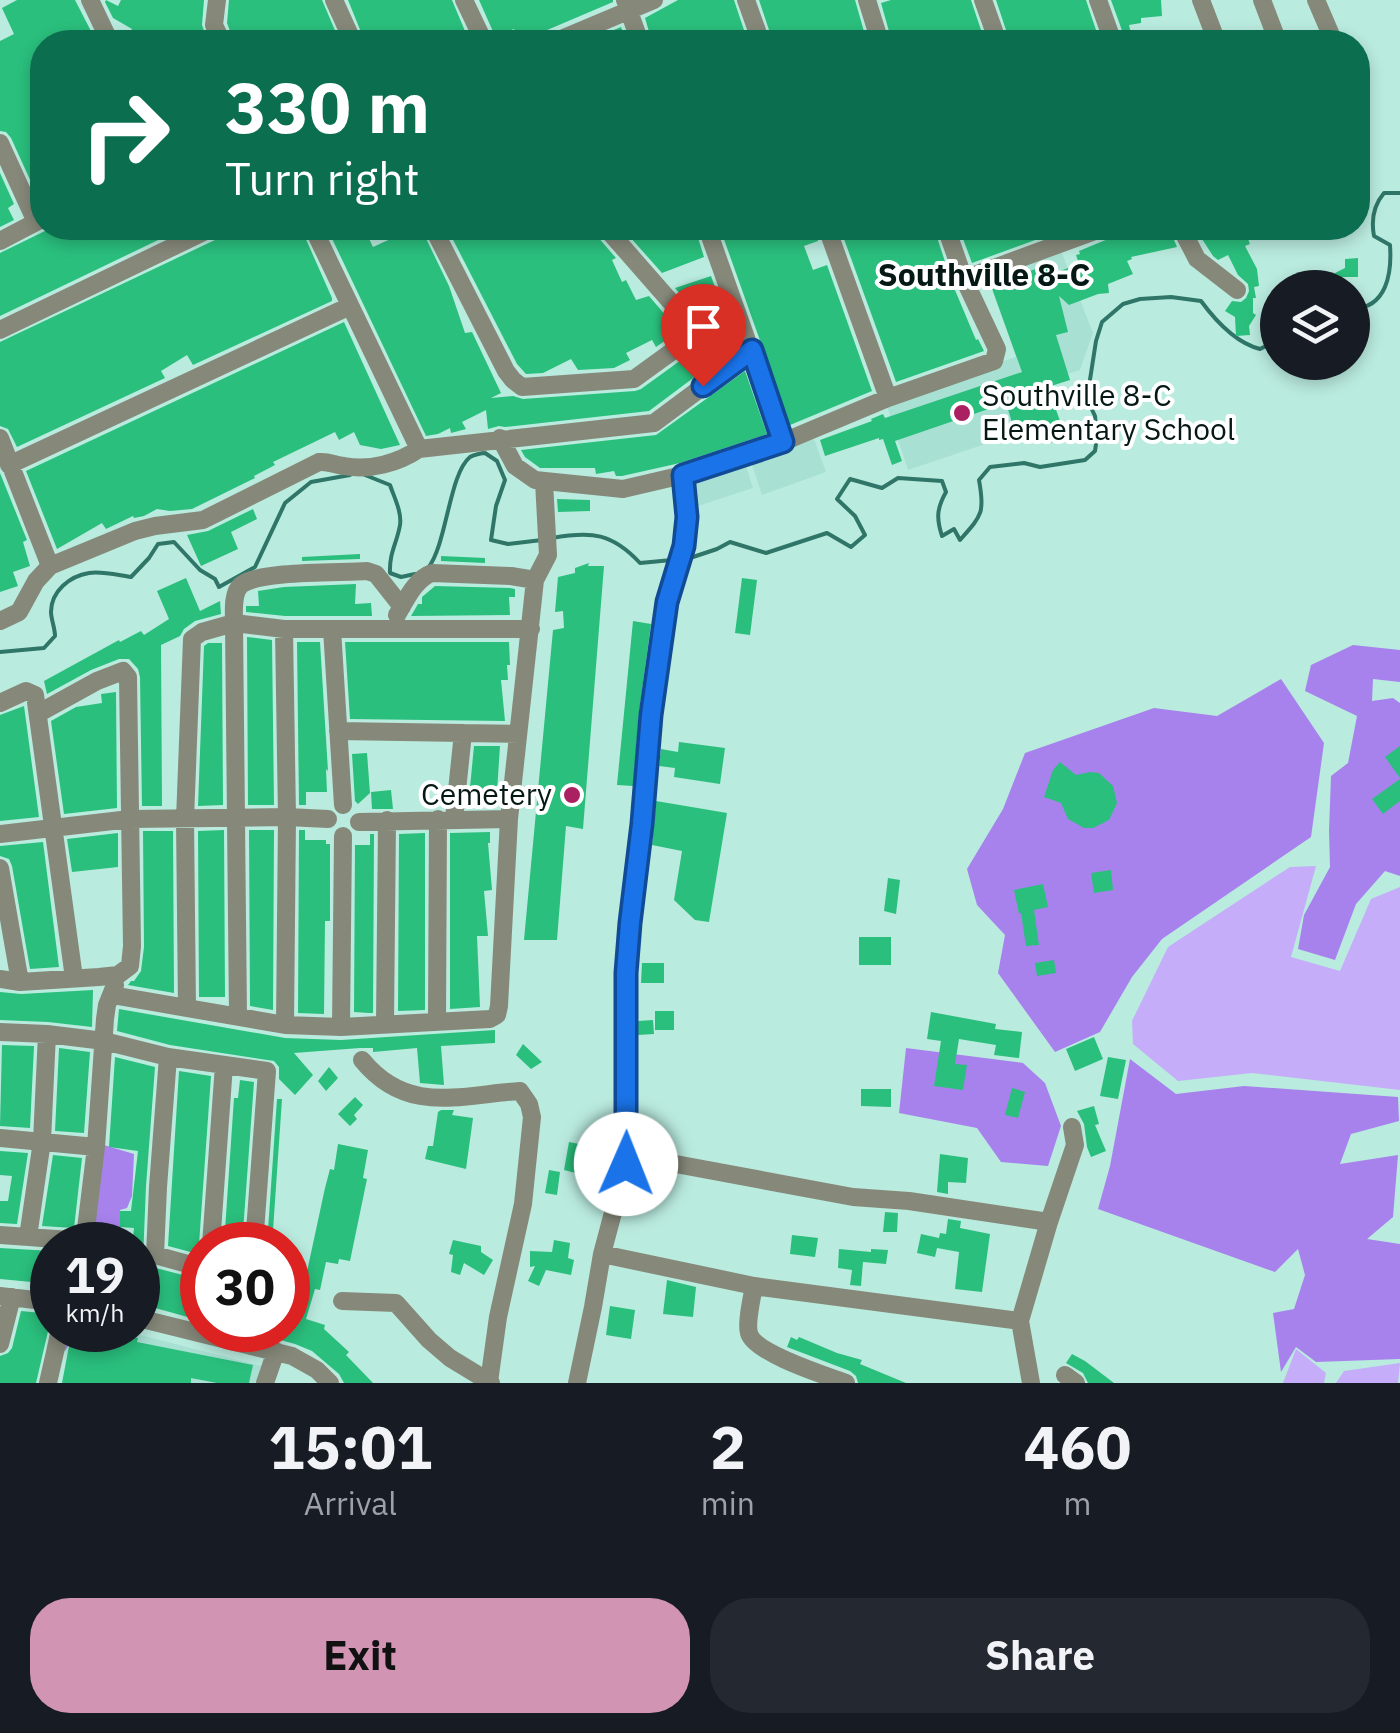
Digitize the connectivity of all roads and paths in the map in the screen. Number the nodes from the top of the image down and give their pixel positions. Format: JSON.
{"nodes":[{"id":1,"x":217,"y":0,"type":"edge"},
{"id":2,"x":334,"y":0,"type":"edge"},
{"id":3,"x":464,"y":0,"type":"edge"},
{"id":4,"x":654,"y":0,"type":"edge"},
{"id":5,"x":746,"y":0,"type":"edge"},
{"id":6,"x":983,"y":0,"type":"edge"},
{"id":7,"x":1098,"y":0,"type":"edge"},
{"id":8,"x":1201,"y":0,"type":"edge"},
{"id":9,"x":1262,"y":0,"type":"edge"},
{"id":10,"x":1316,"y":0,"type":"edge"},
{"id":11,"x":94,"y":2,"type":"edge"},
{"id":12,"x":872,"y":2,"type":"edge"},
{"id":13,"x":627,"y":5,"type":"edge"},
{"id":14,"x":105,"y":30,"type":"edge"},
{"id":15,"x":216,"y":30,"type":"edge"},
{"id":16,"x":348,"y":30,"type":"edge"},
{"id":17,"x":478,"y":30,"type":"edge"},
{"id":18,"x":578,"y":30,"type":"edge"},
{"id":19,"x":636,"y":30,"type":"edge"},
{"id":20,"x":757,"y":30,"type":"edge"},
{"id":21,"x":878,"y":30,"type":"edge"},
{"id":22,"x":994,"y":30,"type":"edge"},
{"id":23,"x":1109,"y":30,"type":"edge"},
{"id":24,"x":1212,"y":30,"type":"edge"},
{"id":25,"x":1273,"y":30,"type":"edge"},
{"id":26,"x":1329,"y":30,"type":"edge"},
{"id":27,"x":0,"y":143,"type":"edge"},
{"id":28,"x":30,"y":202,"type":"edge"},
{"id":29,"x":30,"y":226,"type":"edge"},
{"id":30,"x":187,"y":240,"type":"edge"},
{"id":31,"x":319,"y":240,"type":"edge"},
{"id":32,"x":439,"y":240,"type":"edge"},
{"id":33,"x":617,"y":240,"type":"edge"},
{"id":34,"x":711,"y":240,"type":"edge"},
{"id":35,"x":831,"y":240,"type":"edge"},
{"id":36,"x":950,"y":240,"type":"edge"},
{"id":37,"x":1055,"y":240,"type":"edge"},
{"id":38,"x":1188,"y":240,"type":"edge"},
{"id":39,"x":0,"y":241,"type":"edge"},
{"id":40,"x":964,"y":279,"type":"junction"},
{"id":41,"x":1238,"y":290,"type":"dead end"},
{"id":42,"x":350,"y":306,"type":"junction"},
{"id":43,"x":0,"y":330,"type":"edge"},
{"id":44,"x":752,"y":350,"type":"junction"},
{"id":45,"x":888,"y":398,"type":"junction"},
{"id":46,"x":0,"y":438,"type":"edge"},
{"id":47,"x":500,"y":438,"type":"junction"},
{"id":48,"x":783,"y":442,"type":"junction"},
{"id":49,"x":419,"y":449,"type":"junction"},
{"id":50,"x":10,"y":466,"type":"junction"},
{"id":51,"x":683,"y":475,"type":"junction"},
{"id":52,"x":544,"y":482,"type":"junction"},
{"id":53,"x":50,"y":566,"type":"junction"},
{"id":54,"x":535,"y":580,"type":"junction"},
{"id":55,"x":402,"y":607,"type":"junction"},
{"id":56,"x":0,"y":621,"type":"edge"},
{"id":57,"x":234,"y":623,"type":"junction"},
{"id":58,"x":531,"y":628,"type":"junction"},
{"id":59,"x":284,"y":629,"type":"junction"},
{"id":60,"x":332,"y":629,"type":"junction"},
{"id":61,"x":390,"y":629,"type":"junction"},
{"id":62,"x":0,"y":703,"type":"edge"},
{"id":63,"x":39,"y":713,"type":"junction"},
{"id":64,"x":338,"y":732,"type":"junction"},
{"id":65,"x":464,"y":732,"type":"junction"},
{"id":66,"x":518,"y":734,"type":"junction"},
{"id":67,"x":343,"y":805,"type":"junction"},
{"id":68,"x":287,"y":817,"type":"junction"},
{"id":69,"x":238,"y":818,"type":"junction"},
{"id":70,"x":509,"y":818,"type":"junction"},
{"id":71,"x":130,"y":819,"type":"junction"},
{"id":72,"x":186,"y":819,"type":"junction"},
{"id":73,"x":328,"y":819,"type":"junction"},
{"id":74,"x":446,"y":819,"type":"junction"},
{"id":75,"x":388,"y":820,"type":"junction"},
{"id":76,"x":359,"y":822,"type":"junction"},
{"id":77,"x":54,"y":828,"type":"junction"},
{"id":78,"x":0,"y":834,"type":"edge"},
{"id":79,"x":343,"y":836,"type":"junction"},
{"id":80,"x":0,"y":868,"type":"edge"},
{"id":81,"x":118,"y":975,"type":"junction"},
{"id":82,"x":0,"y":978,"type":"edge"},
{"id":83,"x":74,"y":978,"type":"junction"},
{"id":84,"x":20,"y":982,"type":"junction"},
{"id":85,"x":112,"y":995,"type":"junction"},
{"id":86,"x":187,"y":1008,"type":"junction"},
{"id":87,"x":238,"y":1016,"type":"junction"},
{"id":88,"x":437,"y":1021,"type":"junction"},
{"id":89,"x":385,"y":1024,"type":"junction"},
{"id":90,"x":285,"y":1025,"type":"junction"},
{"id":91,"x":342,"y":1027,"type":"junction"},
{"id":92,"x":0,"y":1032,"type":"edge"},
{"id":93,"x":47,"y":1034,"type":"junction"},
{"id":94,"x":104,"y":1041,"type":"junction"},
{"id":95,"x":168,"y":1057,"type":"junction"},
{"id":96,"x":362,"y":1060,"type":"dead end"},
{"id":97,"x":224,"y":1066,"type":"junction"},
{"id":98,"x":1072,"y":1128,"type":"dead end"},
{"id":99,"x":0,"y":1138,"type":"edge"},
{"id":100,"x":42,"y":1141,"type":"junction"},
{"id":101,"x":96,"y":1147,"type":"junction"},
{"id":102,"x":626,"y":1164,"type":"junction"},
{"id":103,"x":87,"y":1222,"type":"edge"},
{"id":104,"x":212,"y":1222,"type":"edge"},
{"id":105,"x":256,"y":1222,"type":"edge"},
{"id":106,"x":1049,"y":1222,"type":"junction"},
{"id":107,"x":0,"y":1235,"type":"edge"},
{"id":108,"x":28,"y":1237,"type":"joint"},
{"id":109,"x":602,"y":1254,"type":"junction"},
{"id":110,"x":180,"y":1262,"type":"edge"},
{"id":111,"x":754,"y":1286,"type":"junction"},
{"id":112,"x":6,"y":1297,"type":"edge"},
{"id":113,"x":342,"y":1302,"type":"dead end"},
{"id":114,"x":1020,"y":1321,"type":"junction"},
{"id":115,"x":0,"y":1344,"type":"edge"},
{"id":116,"x":55,"y":1352,"type":"edge"},
{"id":117,"x":276,"y":1352,"type":"edge"},
{"id":118,"x":279,"y":1352,"type":"edge"},
{"id":119,"x":811,"y":1377,"type":"edge"},
{"id":120,"x":326,"y":1381,"type":"edge"},
{"id":121,"x":490,"y":1382,"type":"edge"},
{"id":122,"x":48,"y":1383,"type":"edge"},
{"id":123,"x":265,"y":1383,"type":"edge"},
{"id":124,"x":577,"y":1383,"type":"edge"},
{"id":125,"x":846,"y":1383,"type":"edge"},
{"id":126,"x":1031,"y":1383,"type":"edge"}],
"edges":[{"from":1,"to":15,"type":"street"},
{"from":2,"to":16,"type":"street"},
{"from":3,"to":17,"type":"street"},
{"from":4,"to":13,"type":"street"},
{"from":5,"to":20,"type":"street"},
{"from":6,"to":22,"type":"street"},
{"from":7,"to":23,"type":"street"},
{"from":8,"to":24,"type":"street"},
{"from":9,"to":25,"type":"street"},
{"from":10,"to":26,"type":"street"},
{"from":11,"to":14,"type":"street"},
{"from":12,"to":21,"type":"street"},
{"from":13,"to":18,"type":"street"},
{"from":13,"to":19,"type":"street"},
{"from":27,"to":28,"type":"street"},
{"from":29,"to":39,"type":"street"},
{"from":30,"to":43,"type":"street"},
{"from":31,"to":42,"type":"street"},
{"from":32,"to":33,"type":"street"},
{"from":34,"to":44,"type":"street"},
{"from":35,"to":45,"type":"street"},
{"from":36,"to":40,"type":"street"},
{"from":37,"to":40,"type":"street"},
{"from":38,"to":41,"type":"street"},
{"from":40,"to":45,"type":"street"},
{"from":42,"to":49,"type":"street"},
{"from":42,"to":50,"type":"street"},
{"from":44,"to":47,"type":"street"},
{"from":44,"to":48,"type":"street"},
{"from":45,"to":48,"type":"street"},
{"from":46,"to":50,"type":"street"},
{"from":47,"to":49,"type":"street"},
{"from":47,"to":52,"type":"street"},
{"from":48,"to":51,"type":"street"},
{"from":49,"to":53,"type":"street"},
{"from":50,"to":53,"type":"street"},
{"from":51,"to":52,"type":"street"},
{"from":51,"to":102,"type":"street"},
{"from":52,"to":54,"type":"street"},
{"from":53,"to":56,"type":"street"},
{"from":54,"to":55,"type":"street"},
{"from":54,"to":58,"type":"street"},
{"from":55,"to":57,"type":"street"},
{"from":55,"to":61,"type":"street"},
{"from":57,"to":59,"type":"street"},
{"from":57,"to":69,"type":"street"},
{"from":57,"to":72,"type":"street"},
{"from":58,"to":61,"type":"street"},
{"from":58,"to":66,"type":"street"},
{"from":59,"to":60,"type":"street"},
{"from":59,"to":68,"type":"street"},
{"from":60,"to":61,"type":"street"},
{"from":60,"to":64,"type":"street"},
{"from":62,"to":63,"type":"street"},
{"from":63,"to":71,"type":"street"},
{"from":63,"to":77,"type":"street"},
{"from":64,"to":65,"type":"street"},
{"from":64,"to":67,"type":"street"},
{"from":65,"to":66,"type":"street"},
{"from":65,"to":74,"type":"street"},
{"from":66,"to":70,"type":"street"},
{"from":67,"to":73,"type":"street"},
{"from":67,"to":76,"type":"street"},
{"from":68,"to":69,"type":"street"},
{"from":68,"to":73,"type":"street"},
{"from":68,"to":90,"type":"street"},
{"from":69,"to":72,"type":"street"},
{"from":69,"to":87,"type":"street"},
{"from":70,"to":74,"type":"street"},
{"from":70,"to":88,"type":"street"},
{"from":71,"to":72,"type":"street"},
{"from":71,"to":77,"type":"street"},
{"from":71,"to":81,"type":"street"},
{"from":72,"to":86,"type":"street"},
{"from":73,"to":79,"type":"street"},
{"from":74,"to":75,"type":"street"},
{"from":74,"to":88,"type":"street"},
{"from":75,"to":76,"type":"street"},
{"from":75,"to":89,"type":"street"},
{"from":76,"to":79,"type":"street"},
{"from":77,"to":78,"type":"street"},
{"from":77,"to":83,"type":"street"},
{"from":79,"to":91,"type":"street"},
{"from":80,"to":84,"type":"street"},
{"from":81,"to":83,"type":"street"},
{"from":81,"to":85,"type":"street"},
{"from":82,"to":84,"type":"street"},
{"from":83,"to":84,"type":"street"},
{"from":85,"to":86,"type":"street"},
{"from":85,"to":94,"type":"street"},
{"from":86,"to":87,"type":"street"},
{"from":87,"to":90,"type":"street"},
{"from":88,"to":89,"type":"street"},
{"from":89,"to":91,"type":"street"},
{"from":90,"to":91,"type":"street"},
{"from":92,"to":93,"type":"street"},
{"from":93,"to":94,"type":"street"},
{"from":93,"to":100,"type":"street"},
{"from":94,"to":95,"type":"street"},
{"from":94,"to":101,"type":"street"},
{"from":95,"to":97,"type":"street"},
{"from":95,"to":110,"type":"street"},
{"from":96,"to":121,"type":"street"},
{"from":97,"to":104,"type":"street"},
{"from":97,"to":105,"type":"street"},
{"from":98,"to":106,"type":"street"},
{"from":99,"to":100,"type":"street"},
{"from":100,"to":101,"type":"street"},
{"from":100,"to":108,"type":"street"},
{"from":101,"to":103,"type":"street"},
{"from":102,"to":106,"type":"street"},
{"from":102,"to":109,"type":"street"},
{"from":106,"to":114,"type":"street"},
{"from":107,"to":108,"type":"street"},
{"from":109,"to":111,"type":"street"},
{"from":109,"to":124,"type":"street"},
{"from":111,"to":114,"type":"street"},
{"from":111,"to":119,"type":"street"},
{"from":112,"to":115,"type":"street"},
{"from":113,"to":121,"type":"street"},
{"from":114,"to":126,"type":"street"},
{"from":116,"to":122,"type":"street"},
{"from":117,"to":123,"type":"street"},
{"from":118,"to":120,"type":"street"},
{"from":119,"to":125,"type":"street"}]}
